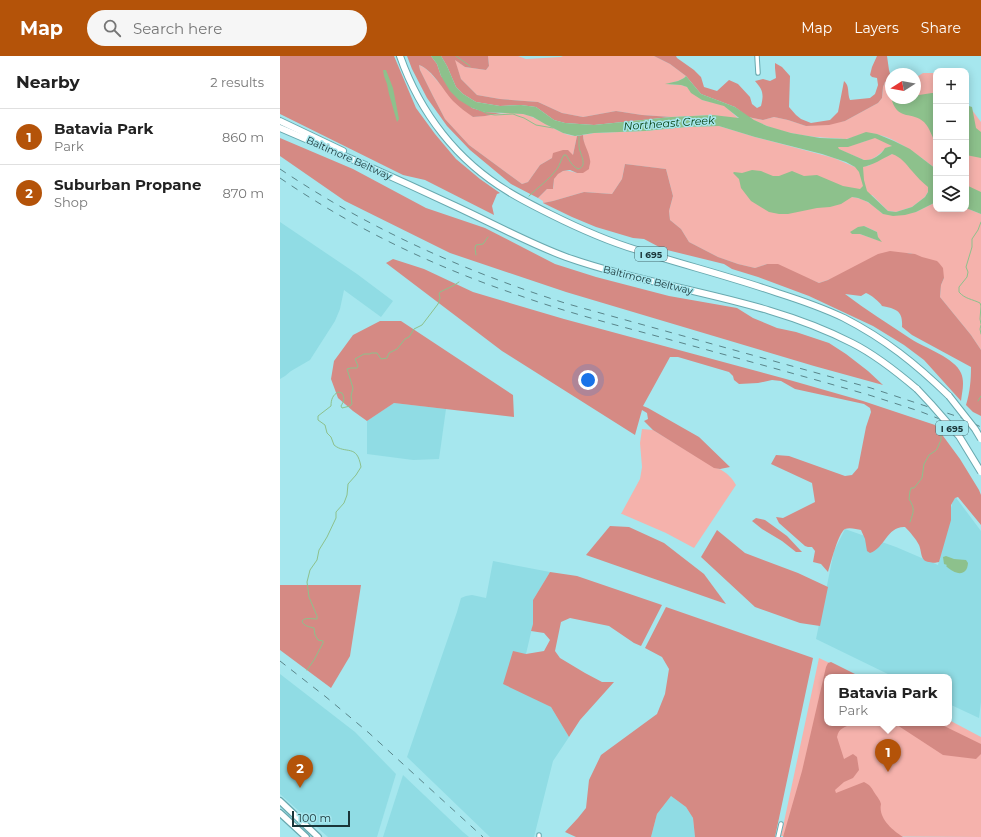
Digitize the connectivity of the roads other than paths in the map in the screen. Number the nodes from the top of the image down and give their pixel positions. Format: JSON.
{"nodes":[{"id":1,"x":400,"y":56,"type":"edge"},
{"id":2,"x":757,"y":56,"type":"edge"},
{"id":3,"x":758,"y":73,"type":"dead end"},
{"id":4,"x":280,"y":121,"type":"edge"},
{"id":5,"x":280,"y":128,"type":"edge"},
{"id":6,"x":456,"y":207,"type":"junction"},
{"id":7,"x":981,"y":439,"type":"edge"},
{"id":8,"x":981,"y":472,"type":"edge"},
{"id":9,"x":280,"y":801,"type":"edge"},
{"id":10,"x":280,"y":813,"type":"edge"},
{"id":11,"x":781,"y":824,"type":"dead end"},
{"id":12,"x":306,"y":837,"type":"edge"},
{"id":13,"x":318,"y":837,"type":"edge"},
{"id":14,"x":778,"y":837,"type":"edge"}],
"edges":[{"from":1,"to":7,"type":"highway","number":"I 695","bridge":true},
{"from":2,"to":3,"type":"street"},
{"from":4,"to":6,"type":"highway"},
{"from":5,"to":6,"type":"highway","name":"Baltimore Beltway","number":"I 695"},
{"from":6,"to":8,"type":"highway","name":"Baltimore Beltway","number":"I 695","bridge":true},
{"from":9,"to":13,"type":"highway"},
{"from":10,"to":12,"type":"highway"},
{"from":11,"to":14,"type":"street"}]}
